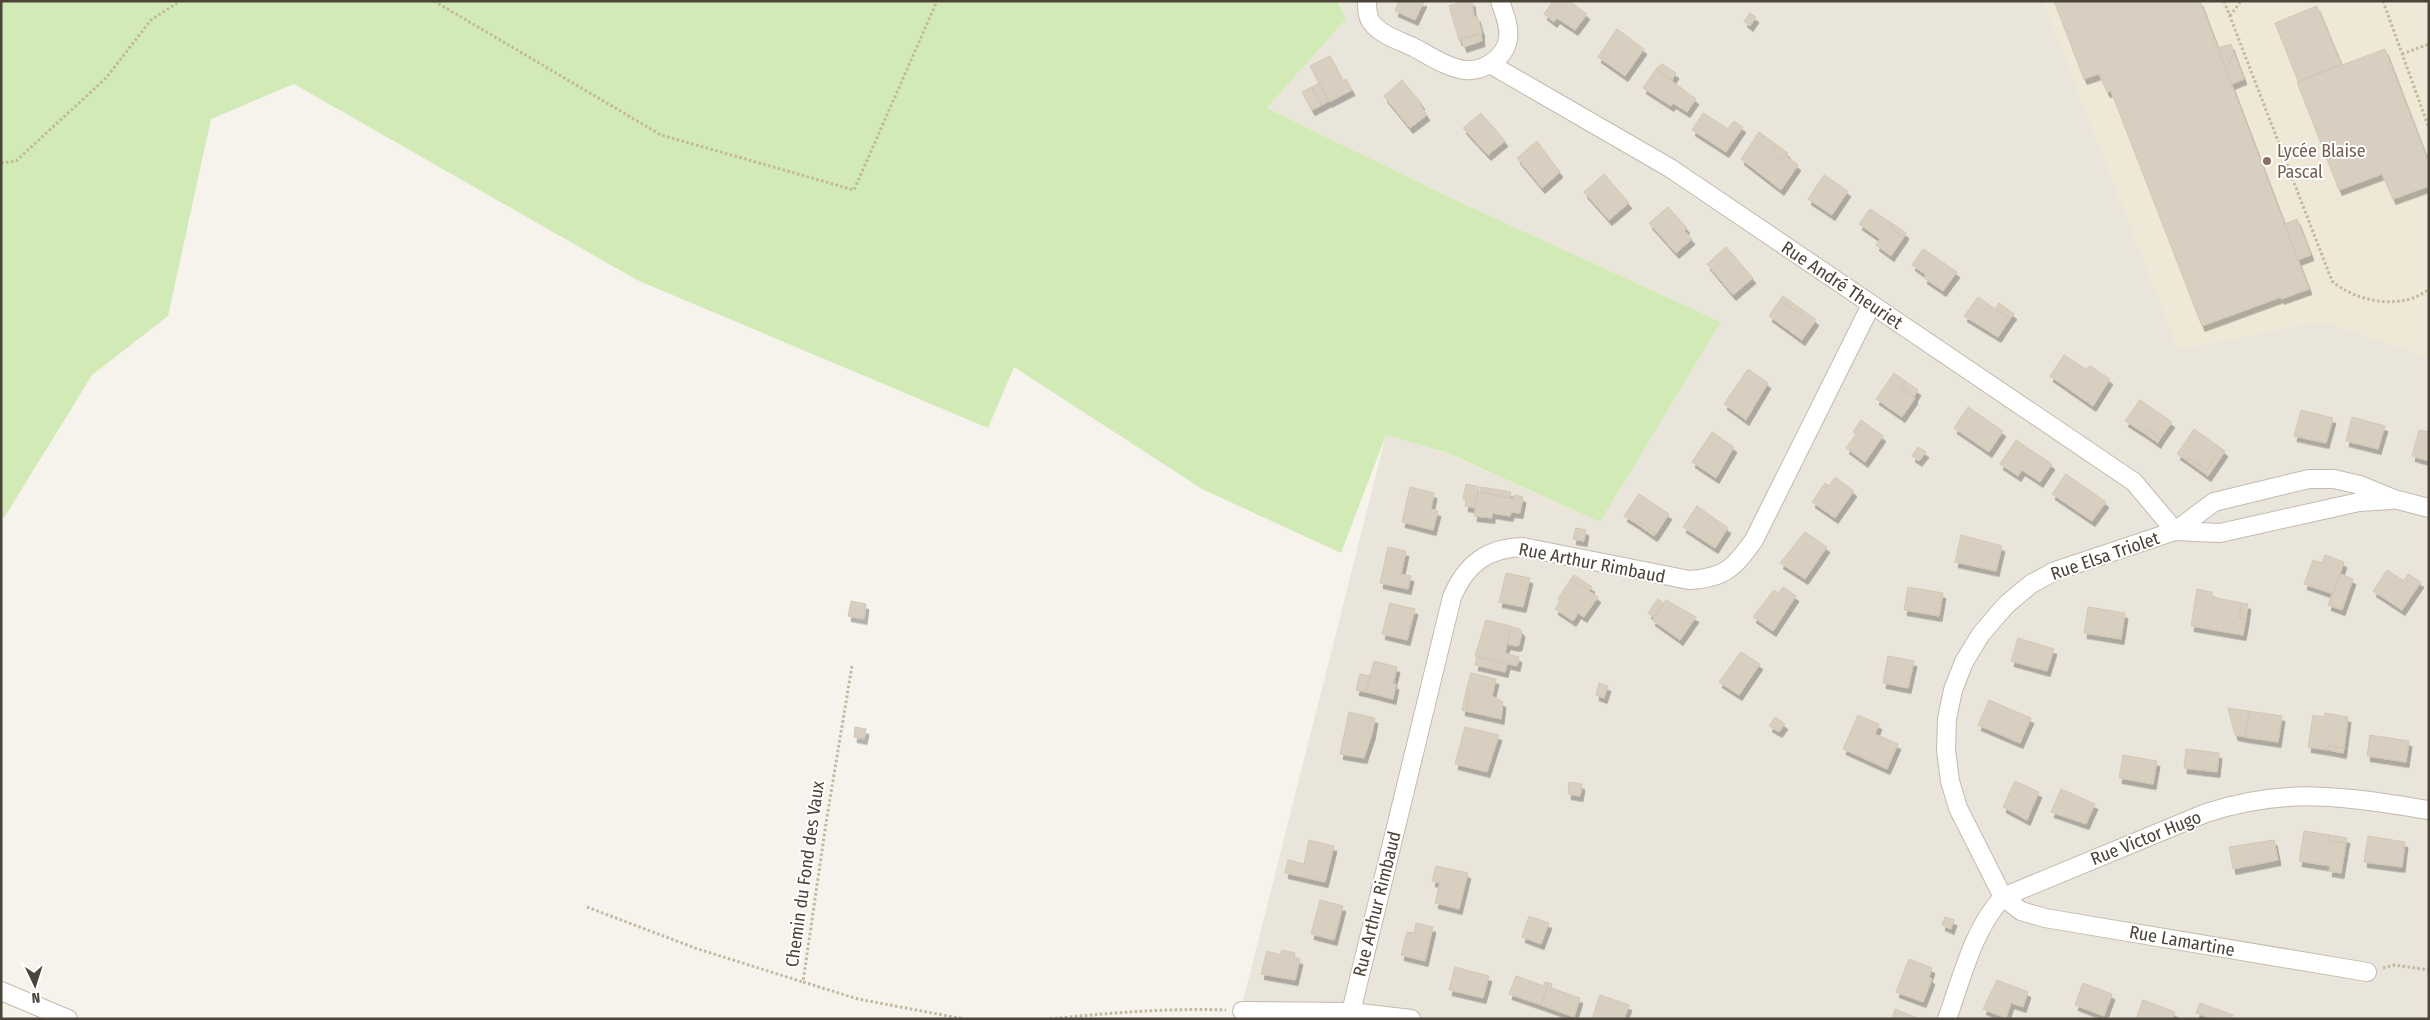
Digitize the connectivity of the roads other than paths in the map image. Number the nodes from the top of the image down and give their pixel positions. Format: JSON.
{"nodes":[{"id":1,"x":1367,"y":1,"type":"edge"},
{"id":2,"x":1500,"y":1,"type":"edge"},
{"id":3,"x":1490,"y":64,"type":"junction"},
{"id":4,"x":1871,"y":305,"type":"junction"},
{"id":5,"x":2394,"y":499,"type":"junction"},
{"id":6,"x":2429,"y":508,"type":"edge"},
{"id":7,"x":2175,"y":531,"type":"junction"},
{"id":8,"x":2429,"y":810,"type":"edge"},
{"id":9,"x":2003,"y":897,"type":"junction"},
{"id":10,"x":2367,"y":972,"type":"road end"},
{"id":11,"x":1,"y":991,"type":"edge"},
{"id":12,"x":1242,"y":1011,"type":"road end"},
{"id":13,"x":1351,"y":1012,"type":"junction"},
{"id":14,"x":68,"y":1019,"type":"edge"},
{"id":15,"x":1411,"y":1019,"type":"edge"},
{"id":16,"x":1947,"y":1019,"type":"edge"}],
"edges":[{"from":1,"to":3,"type":"street"},
{"from":2,"to":3,"type":"street"},
{"from":3,"to":4,"type":"street","name":"Rue André Theuriet"},
{"from":4,"to":7,"type":"street","name":"Rue André Theuriet"},
{"from":4,"to":13,"type":"street","name":"Rue Arthur Rimbaud"},
{"from":5,"to":6,"type":"street","name":"Rue Elsa Triolet"},
{"from":5,"to":7,"type":"street","name":"Rue Elsa Triolet"},
{"from":5,"to":7,"type":"street","name":"Rue Elsa Triolet"},
{"from":7,"to":9,"type":"street","name":"Rue Elsa Triolet"},
{"from":8,"to":9,"type":"street","name":"Rue Victor Hugo"},
{"from":9,"to":10,"type":"street","name":"Rue Lamartine"},
{"from":9,"to":16,"type":"street","name":"Rue Victor Hugo"},
{"from":11,"to":14,"type":"street"},
{"from":12,"to":13,"type":"street"},
{"from":13,"to":15,"type":"street"}]}
